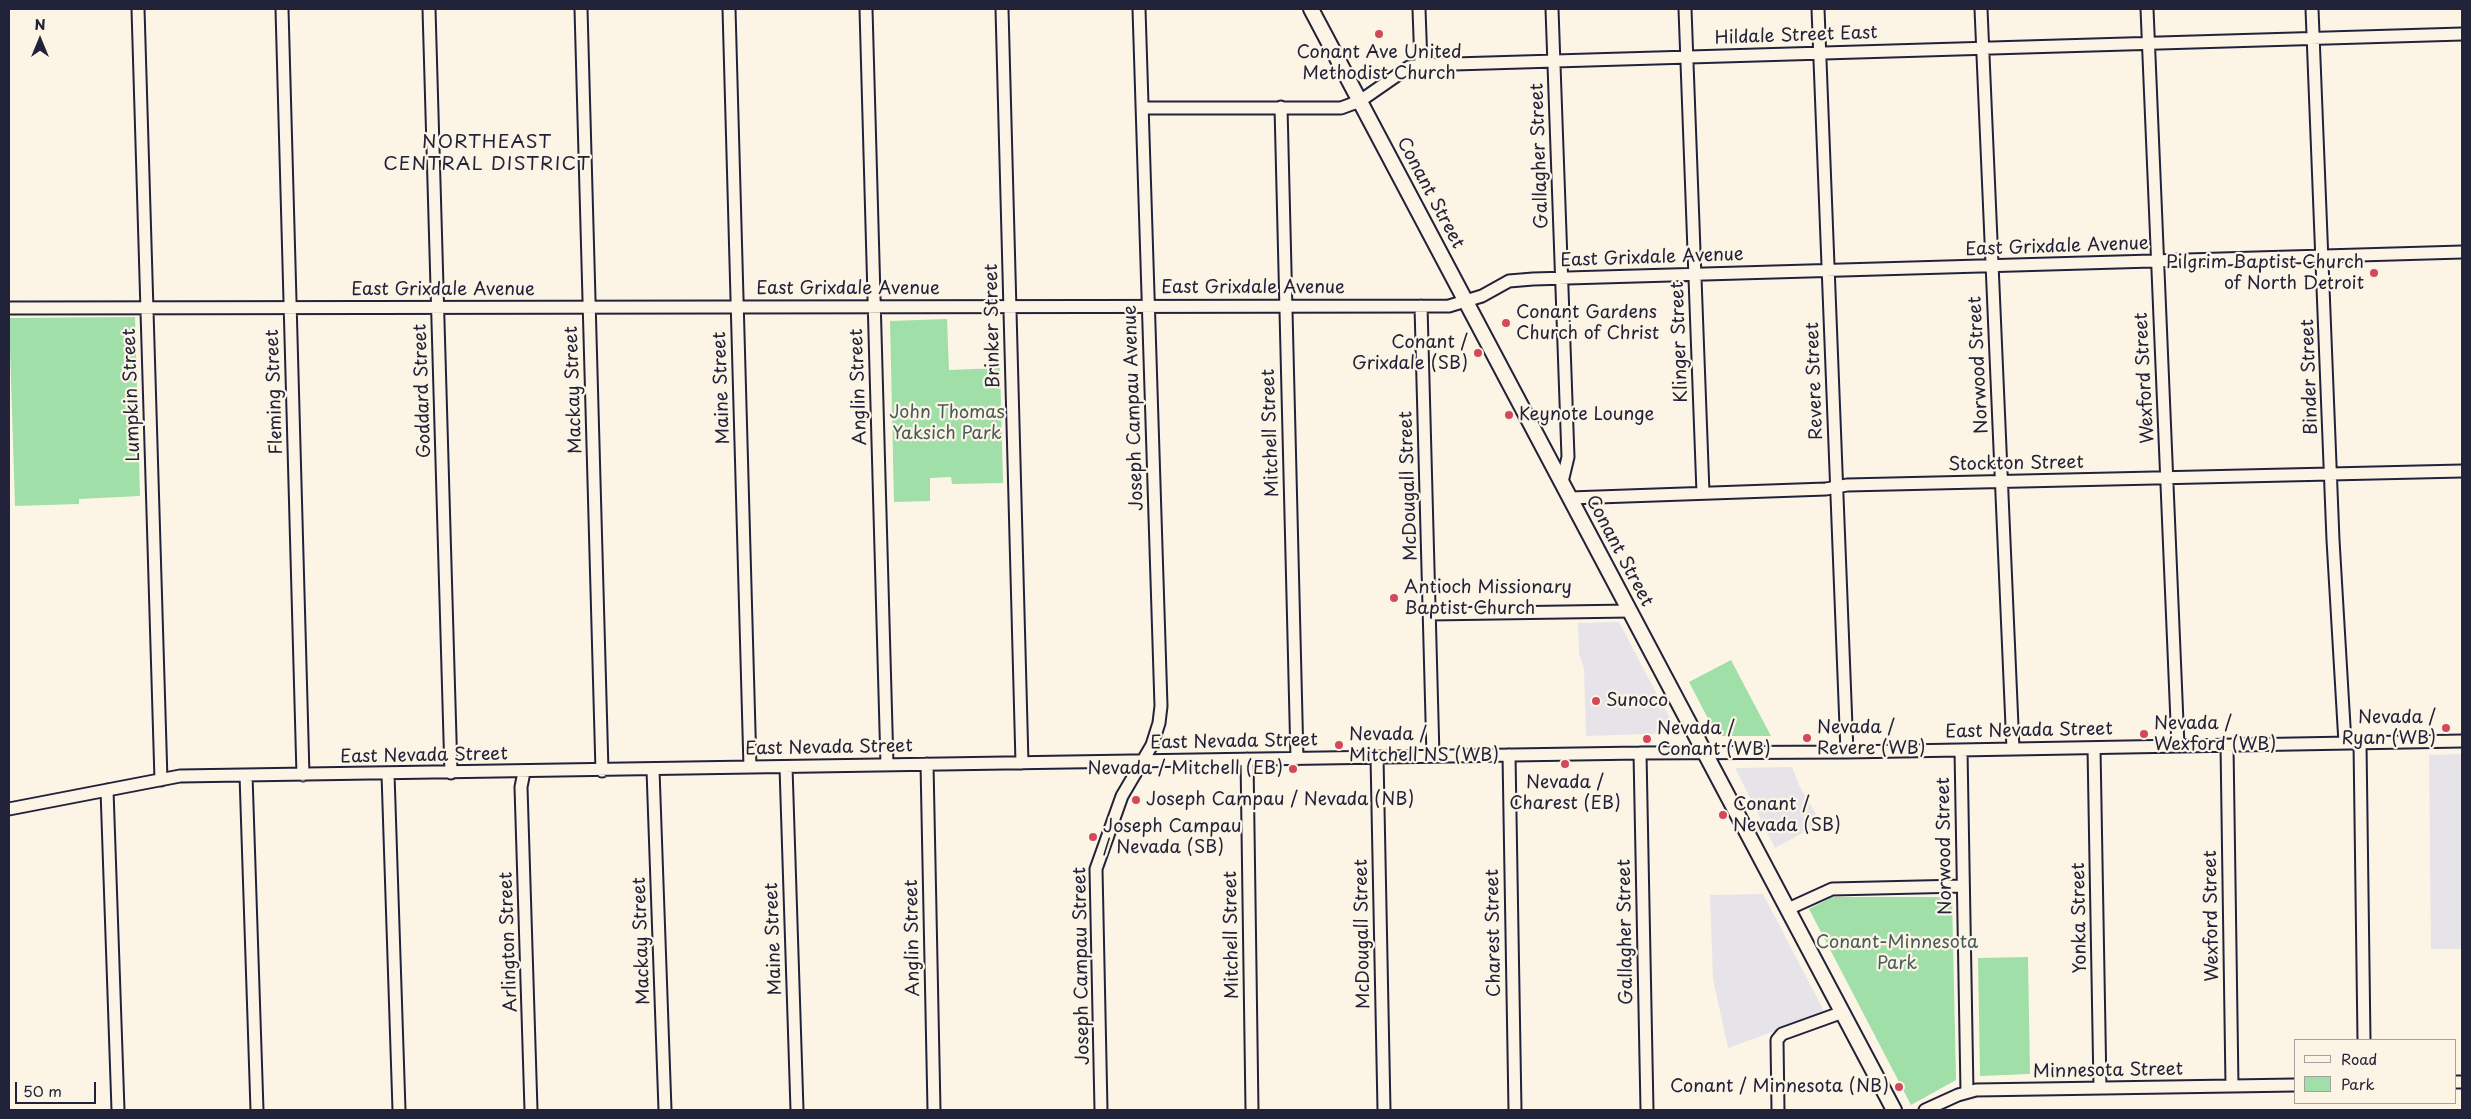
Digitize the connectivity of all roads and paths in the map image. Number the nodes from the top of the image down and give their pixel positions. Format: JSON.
{"nodes":[{"id":1,"x":138,"y":9,"type":"edge"},
{"id":2,"x":282,"y":9,"type":"edge"},
{"id":3,"x":430,"y":9,"type":"edge"},
{"id":4,"x":581,"y":9,"type":"edge"},
{"id":5,"x":729,"y":9,"type":"edge"},
{"id":6,"x":866,"y":9,"type":"edge"},
{"id":7,"x":1002,"y":9,"type":"edge"},
{"id":8,"x":1140,"y":9,"type":"edge"},
{"id":9,"x":1311,"y":9,"type":"edge"},
{"id":10,"x":1419,"y":9,"type":"edge"},
{"id":11,"x":1552,"y":9,"type":"edge"},
{"id":12,"x":1686,"y":9,"type":"edge"},
{"id":13,"x":1818,"y":9,"type":"edge"},
{"id":14,"x":1980,"y":9,"type":"edge"},
{"id":15,"x":2147,"y":9,"type":"edge"},
{"id":16,"x":2312,"y":9,"type":"edge"},
{"id":17,"x":2462,"y":34,"type":"edge"},
{"id":18,"x":2313,"y":38,"type":"junction"},
{"id":19,"x":2148,"y":43,"type":"junction"},
{"id":20,"x":1982,"y":48,"type":"junction"},
{"id":21,"x":1820,"y":52,"type":"junction"},
{"id":22,"x":1686,"y":57,"type":"junction"},
{"id":23,"x":1554,"y":60,"type":"junction"},
{"id":24,"x":1421,"y":65,"type":"junction"},
{"id":25,"x":1360,"y":101,"type":"junction"},
{"id":26,"x":1280,"y":107,"type":"junction"},
{"id":27,"x":1142,"y":108,"type":"junction"},
{"id":28,"x":2462,"y":252,"type":"edge"},
{"id":29,"x":2323,"y":256,"type":"junction"},
{"id":30,"x":2157,"y":261,"type":"junction"},
{"id":31,"x":1992,"y":266,"type":"junction"},
{"id":32,"x":1828,"y":271,"type":"junction"},
{"id":33,"x":1695,"y":275,"type":"junction"},
{"id":34,"x":1562,"y":278,"type":"junction"},
{"id":35,"x":1466,"y":301,"type":"junction"},
{"id":36,"x":1010,"y":306,"type":"junction"},
{"id":37,"x":1148,"y":306,"type":"junction"},
{"id":38,"x":1284,"y":306,"type":"junction"},
{"id":39,"x":1421,"y":306,"type":"junction"},
{"id":40,"x":438,"y":307,"type":"junction"},
{"id":41,"x":589,"y":307,"type":"junction"},
{"id":42,"x":737,"y":307,"type":"junction"},
{"id":43,"x":874,"y":307,"type":"junction"},
{"id":44,"x":9,"y":308,"type":"edge"},
{"id":45,"x":147,"y":308,"type":"junction"},
{"id":46,"x":290,"y":308,"type":"junction"},
{"id":47,"x":2462,"y":471,"type":"edge"},
{"id":48,"x":2332,"y":475,"type":"junction"},
{"id":49,"x":2167,"y":478,"type":"junction"},
{"id":50,"x":1562,"y":482,"type":"junction"},
{"id":51,"x":2001,"y":482,"type":"junction"},
{"id":52,"x":1837,"y":488,"type":"junction"},
{"id":53,"x":1703,"y":493,"type":"junction"},
{"id":54,"x":1570,"y":498,"type":"junction"},
{"id":55,"x":1630,"y":611,"type":"junction"},
{"id":56,"x":1430,"y":614,"type":"junction"},
{"id":57,"x":2462,"y":741,"type":"edge"},
{"id":58,"x":2345,"y":743,"type":"junction"},
{"id":59,"x":2360,"y":743,"type":"junction"},
{"id":60,"x":2227,"y":745,"type":"junction"},
{"id":61,"x":2178,"y":746,"type":"junction"},
{"id":62,"x":2094,"y":748,"type":"junction"},
{"id":63,"x":2013,"y":749,"type":"junction"},
{"id":64,"x":1961,"y":750,"type":"junction"},
{"id":65,"x":1705,"y":752,"type":"junction"},
{"id":66,"x":1847,"y":752,"type":"junction"},
{"id":67,"x":1640,"y":753,"type":"junction"},
{"id":68,"x":1509,"y":755,"type":"junction"},
{"id":69,"x":1434,"y":756,"type":"junction"},
{"id":70,"x":1378,"y":757,"type":"junction"},
{"id":71,"x":1247,"y":759,"type":"junction"},
{"id":72,"x":1297,"y":759,"type":"junction"},
{"id":73,"x":1144,"y":761,"type":"junction"},
{"id":74,"x":1022,"y":763,"type":"junction"},
{"id":75,"x":927,"y":764,"type":"junction"},
{"id":76,"x":887,"y":765,"type":"junction"},
{"id":77,"x":750,"y":767,"type":"junction"},
{"id":78,"x":786,"y":767,"type":"junction"},
{"id":79,"x":653,"y":770,"type":"junction"},
{"id":80,"x":602,"y":771,"type":"junction"},
{"id":81,"x":524,"y":772,"type":"junction"},
{"id":82,"x":451,"y":773,"type":"junction"},
{"id":83,"x":388,"y":774,"type":"junction"},
{"id":84,"x":246,"y":775,"type":"junction"},
{"id":85,"x":303,"y":775,"type":"junction"},
{"id":86,"x":160,"y":780,"type":"junction"},
{"id":87,"x":108,"y":790,"type":"junction"},
{"id":88,"x":1122,"y":796,"type":"joint"},
{"id":89,"x":9,"y":809,"type":"edge"},
{"id":90,"x":1964,"y":886,"type":"junction"},
{"id":91,"x":1788,"y":909,"type":"junction"},
{"id":92,"x":1842,"y":1012,"type":"junction"},
{"id":93,"x":2364,"y":1039,"type":"edge"},
{"id":94,"x":2294,"y":1085,"type":"edge"},
{"id":95,"x":2232,"y":1086,"type":"junction"},
{"id":96,"x":2100,"y":1088,"type":"junction"},
{"id":97,"x":1967,"y":1092,"type":"junction"},
{"id":98,"x":118,"y":1110,"type":"edge"},
{"id":99,"x":257,"y":1110,"type":"edge"},
{"id":100,"x":398,"y":1110,"type":"edge"},
{"id":101,"x":532,"y":1110,"type":"edge"},
{"id":102,"x":665,"y":1110,"type":"edge"},
{"id":103,"x":797,"y":1110,"type":"edge"},
{"id":104,"x":934,"y":1110,"type":"edge"},
{"id":105,"x":1101,"y":1110,"type":"edge"},
{"id":106,"x":1252,"y":1110,"type":"edge"},
{"id":107,"x":1384,"y":1110,"type":"edge"},
{"id":108,"x":1515,"y":1110,"type":"edge"},
{"id":109,"x":1647,"y":1110,"type":"edge"},
{"id":110,"x":1778,"y":1110,"type":"edge"},
{"id":111,"x":1894,"y":1110,"type":"edge"},
{"id":112,"x":1925,"y":1110,"type":"edge"}],
"edges":[{"from":1,"to":45,"type":"street","name":"Lumpkin Street"},
{"from":2,"to":46,"type":"street","name":"Fleming Street"},
{"from":3,"to":40,"type":"street","name":"Goddard Street"},
{"from":4,"to":41,"type":"street","name":"Mackay Street"},
{"from":5,"to":42,"type":"street","name":"Maine Street"},
{"from":6,"to":43,"type":"street","name":"Anglin Street"},
{"from":7,"to":36,"type":"street","name":"Brinker Street"},
{"from":8,"to":27,"type":"street","name":"Joseph Campau Avenue"},
{"from":9,"to":25,"type":"main road","name":"Conant Street"},
{"from":10,"to":24,"type":"street"},
{"from":11,"to":23,"type":"street","name":"Gallagher Street"},
{"from":12,"to":22,"type":"street","name":"Klinger Street"},
{"from":13,"to":21,"type":"street","name":"Revere Street"},
{"from":14,"to":20,"type":"street","name":"Norwood Street"},
{"from":15,"to":19,"type":"street","name":"Wexford Street"},
{"from":16,"to":18,"type":"street","name":"Binder Street"},
{"from":17,"to":18,"type":"street","name":"Hildale Street East"},
{"from":18,"to":19,"type":"street","name":"Hildale Street East"},
{"from":18,"to":29,"type":"street","name":"Binder Street"},
{"from":19,"to":20,"type":"street","name":"Hildale Street East"},
{"from":19,"to":30,"type":"street","name":"Wexford Street"},
{"from":20,"to":21,"type":"street","name":"Hildale Street East"},
{"from":20,"to":31,"type":"street","name":"Norwood Street"},
{"from":21,"to":22,"type":"street","name":"Hildale Street East"},
{"from":21,"to":32,"type":"street","name":"Revere Street"},
{"from":22,"to":23,"type":"street","name":"Hildale Street East"},
{"from":22,"to":33,"type":"street","name":"Klinger Street"},
{"from":23,"to":24,"type":"street","name":"Hildale Street East"},
{"from":23,"to":34,"type":"street","name":"Gallagher Street"},
{"from":24,"to":25,"type":"street","name":"Hildale Street East"},
{"from":25,"to":26,"type":"street","name":"Hildale Street East"},
{"from":25,"to":35,"type":"main road","name":"Conant Street"},
{"from":26,"to":27,"type":"street","name":"Hildale Street East"},
{"from":26,"to":38,"type":"street","name":"Mitchell Street"},
{"from":27,"to":37,"type":"street","name":"Joseph Campau Avenue"},
{"from":28,"to":29,"type":"street","name":"East Grixdale Avenue"},
{"from":29,"to":30,"type":"street","name":"East Grixdale Avenue"},
{"from":29,"to":48,"type":"street","name":"Binder Street"},
{"from":30,"to":31,"type":"street","name":"East Grixdale Avenue"},
{"from":30,"to":49,"type":"street","name":"Wexford Street"},
{"from":31,"to":32,"type":"street","name":"East Grixdale Avenue"},
{"from":31,"to":51,"type":"street","name":"Norwood Street"},
{"from":32,"to":33,"type":"street","name":"East Grixdale Avenue"},
{"from":32,"to":52,"type":"street","name":"Revere Street"},
{"from":33,"to":34,"type":"street","name":"East Grixdale Avenue"},
{"from":33,"to":53,"type":"street","name":"Klinger Street"},
{"from":34,"to":35,"type":"street","name":"East Grixdale Avenue"},
{"from":34,"to":50,"type":"street","name":"Gallagher Street"},
{"from":35,"to":39,"type":"street","name":"East Grixdale Avenue"},
{"from":35,"to":50,"type":"main road","name":"Conant Street"},
{"from":36,"to":37,"type":"street","name":"East Grixdale Avenue"},
{"from":36,"to":43,"type":"street","name":"East Grixdale Avenue"},
{"from":36,"to":74,"type":"street","name":"Brinker Street"},
{"from":37,"to":38,"type":"street","name":"East Grixdale Avenue"},
{"from":37,"to":73,"type":"street","name":"Joseph Campau Avenue"},
{"from":38,"to":39,"type":"street","name":"East Grixdale Avenue"},
{"from":38,"to":72,"type":"street","name":"Mitchell Street"},
{"from":39,"to":56,"type":"street","name":"McDougall Street"},
{"from":40,"to":41,"type":"street","name":"East Grixdale Avenue"},
{"from":40,"to":46,"type":"street","name":"East Grixdale Avenue"},
{"from":40,"to":82,"type":"street","name":"Goddard Street"},
{"from":41,"to":42,"type":"street","name":"East Grixdale Avenue"},
{"from":41,"to":80,"type":"street","name":"Mackay Street"},
{"from":42,"to":43,"type":"street","name":"East Grixdale Avenue"},
{"from":42,"to":77,"type":"street","name":"Maine Street"},
{"from":43,"to":76,"type":"street","name":"Anglin Street"},
{"from":44,"to":45,"type":"street","name":"East Grixdale Avenue"},
{"from":45,"to":46,"type":"street","name":"East Grixdale Avenue"},
{"from":45,"to":86,"type":"street","name":"Lumpkin Street"},
{"from":46,"to":85,"type":"street","name":"Fleming Street"},
{"from":47,"to":48,"type":"street","name":"Stockton Street"},
{"from":48,"to":49,"type":"street","name":"Stockton Street"},
{"from":48,"to":58,"type":"street","name":"Binder Street"},
{"from":49,"to":51,"type":"street","name":"Stockton Street"},
{"from":49,"to":61,"type":"street","name":"Wexford Street"},
{"from":50,"to":54,"type":"main road","name":"Conant Street"},
{"from":51,"to":52,"type":"street","name":"Stockton Street"},
{"from":51,"to":63,"type":"street","name":"Norwood Street"},
{"from":52,"to":53,"type":"street","name":"Stockton Street"},
{"from":52,"to":66,"type":"street","name":"Revere Street"},
{"from":53,"to":54,"type":"street","name":"Stockton Street"},
{"from":54,"to":55,"type":"main road","name":"Conant Street"},
{"from":55,"to":56,"type":"street"},
{"from":55,"to":65,"type":"main road","name":"Conant Street"},
{"from":56,"to":69,"type":"street","name":"McDougall Street"},
{"from":57,"to":59,"type":"street","name":"East Nevada Street"},
{"from":58,"to":59,"type":"street","name":"East Nevada Street"},
{"from":58,"to":60,"type":"street","name":"East Nevada Street"},
{"from":59,"to":93,"type":"street"},
{"from":60,"to":61,"type":"street","name":"East Nevada Street"},
{"from":60,"to":95,"type":"street","name":"Wexford Street"},
{"from":61,"to":62,"type":"street","name":"East Nevada Street"},
{"from":62,"to":63,"type":"street","name":"East Nevada Street"},
{"from":62,"to":96,"type":"street","name":"Yonka Street"},
{"from":63,"to":64,"type":"street","name":"East Nevada Street"},
{"from":64,"to":66,"type":"street","name":"East Nevada Street"},
{"from":64,"to":90,"type":"street","name":"Norwood Street"},
{"from":65,"to":66,"type":"street","name":"East Nevada Street"},
{"from":65,"to":67,"type":"street","name":"East Nevada Street"},
{"from":65,"to":91,"type":"main road","name":"Conant Street"},
{"from":67,"to":68,"type":"street","name":"East Nevada Street"},
{"from":67,"to":109,"type":"street","name":"Gallagher Street"},
{"from":68,"to":69,"type":"street","name":"East Nevada Street"},
{"from":68,"to":108,"type":"street","name":"Charest Street"},
{"from":69,"to":70,"type":"street","name":"East Nevada Street"},
{"from":70,"to":72,"type":"street","name":"East Nevada Street"},
{"from":70,"to":107,"type":"street","name":"McDougall Street"},
{"from":71,"to":72,"type":"street","name":"East Nevada Street"},
{"from":71,"to":73,"type":"street","name":"East Nevada Street"},
{"from":71,"to":106,"type":"street","name":"Mitchell Street"},
{"from":73,"to":74,"type":"street","name":"East Nevada Street"},
{"from":73,"to":88,"type":"street","name":"Joseph Campau Avenue"},
{"from":74,"to":75,"type":"street","name":"East Nevada Street"},
{"from":75,"to":76,"type":"street","name":"East Nevada Street"},
{"from":75,"to":104,"type":"street","name":"Anglin Street"},
{"from":76,"to":78,"type":"street","name":"East Nevada Street"},
{"from":77,"to":78,"type":"street","name":"East Nevada Street"},
{"from":77,"to":79,"type":"street","name":"East Nevada Street"},
{"from":78,"to":103,"type":"street","name":"Maine Street"},
{"from":79,"to":80,"type":"street","name":"East Nevada Street"},
{"from":79,"to":102,"type":"street","name":"Mackay Street"},
{"from":80,"to":81,"type":"street","name":"East Nevada Street"},
{"from":81,"to":82,"type":"street","name":"East Nevada Street"},
{"from":81,"to":101,"type":"street","name":"Arlington Street"},
{"from":82,"to":83,"type":"street","name":"East Nevada Street"},
{"from":83,"to":85,"type":"street","name":"East Nevada Street"},
{"from":83,"to":100,"type":"street"},
{"from":84,"to":85,"type":"street","name":"East Nevada Street"},
{"from":84,"to":86,"type":"street","name":"East Nevada Street"},
{"from":84,"to":99,"type":"street"},
{"from":86,"to":87,"type":"street","name":"East Nevada Street"},
{"from":87,"to":89,"type":"street","name":"East Nevada Street"},
{"from":87,"to":98,"type":"street"},
{"from":88,"to":105,"type":"street","name":"Joseph Campau Street"},
{"from":90,"to":91,"type":"street"},
{"from":90,"to":97,"type":"street","name":"Norwood Street"},
{"from":91,"to":92,"type":"main road","name":"Conant Street"},
{"from":92,"to":110,"type":"street"},
{"from":92,"to":111,"type":"main road","name":"Conant Street"},
{"from":94,"to":95,"type":"street","name":"Minnesota Street"},
{"from":95,"to":96,"type":"street","name":"Minnesota Street"},
{"from":96,"to":97,"type":"street","name":"Minnesota Street"},
{"from":97,"to":112,"type":"street","name":"Minnesota Street"}]}
